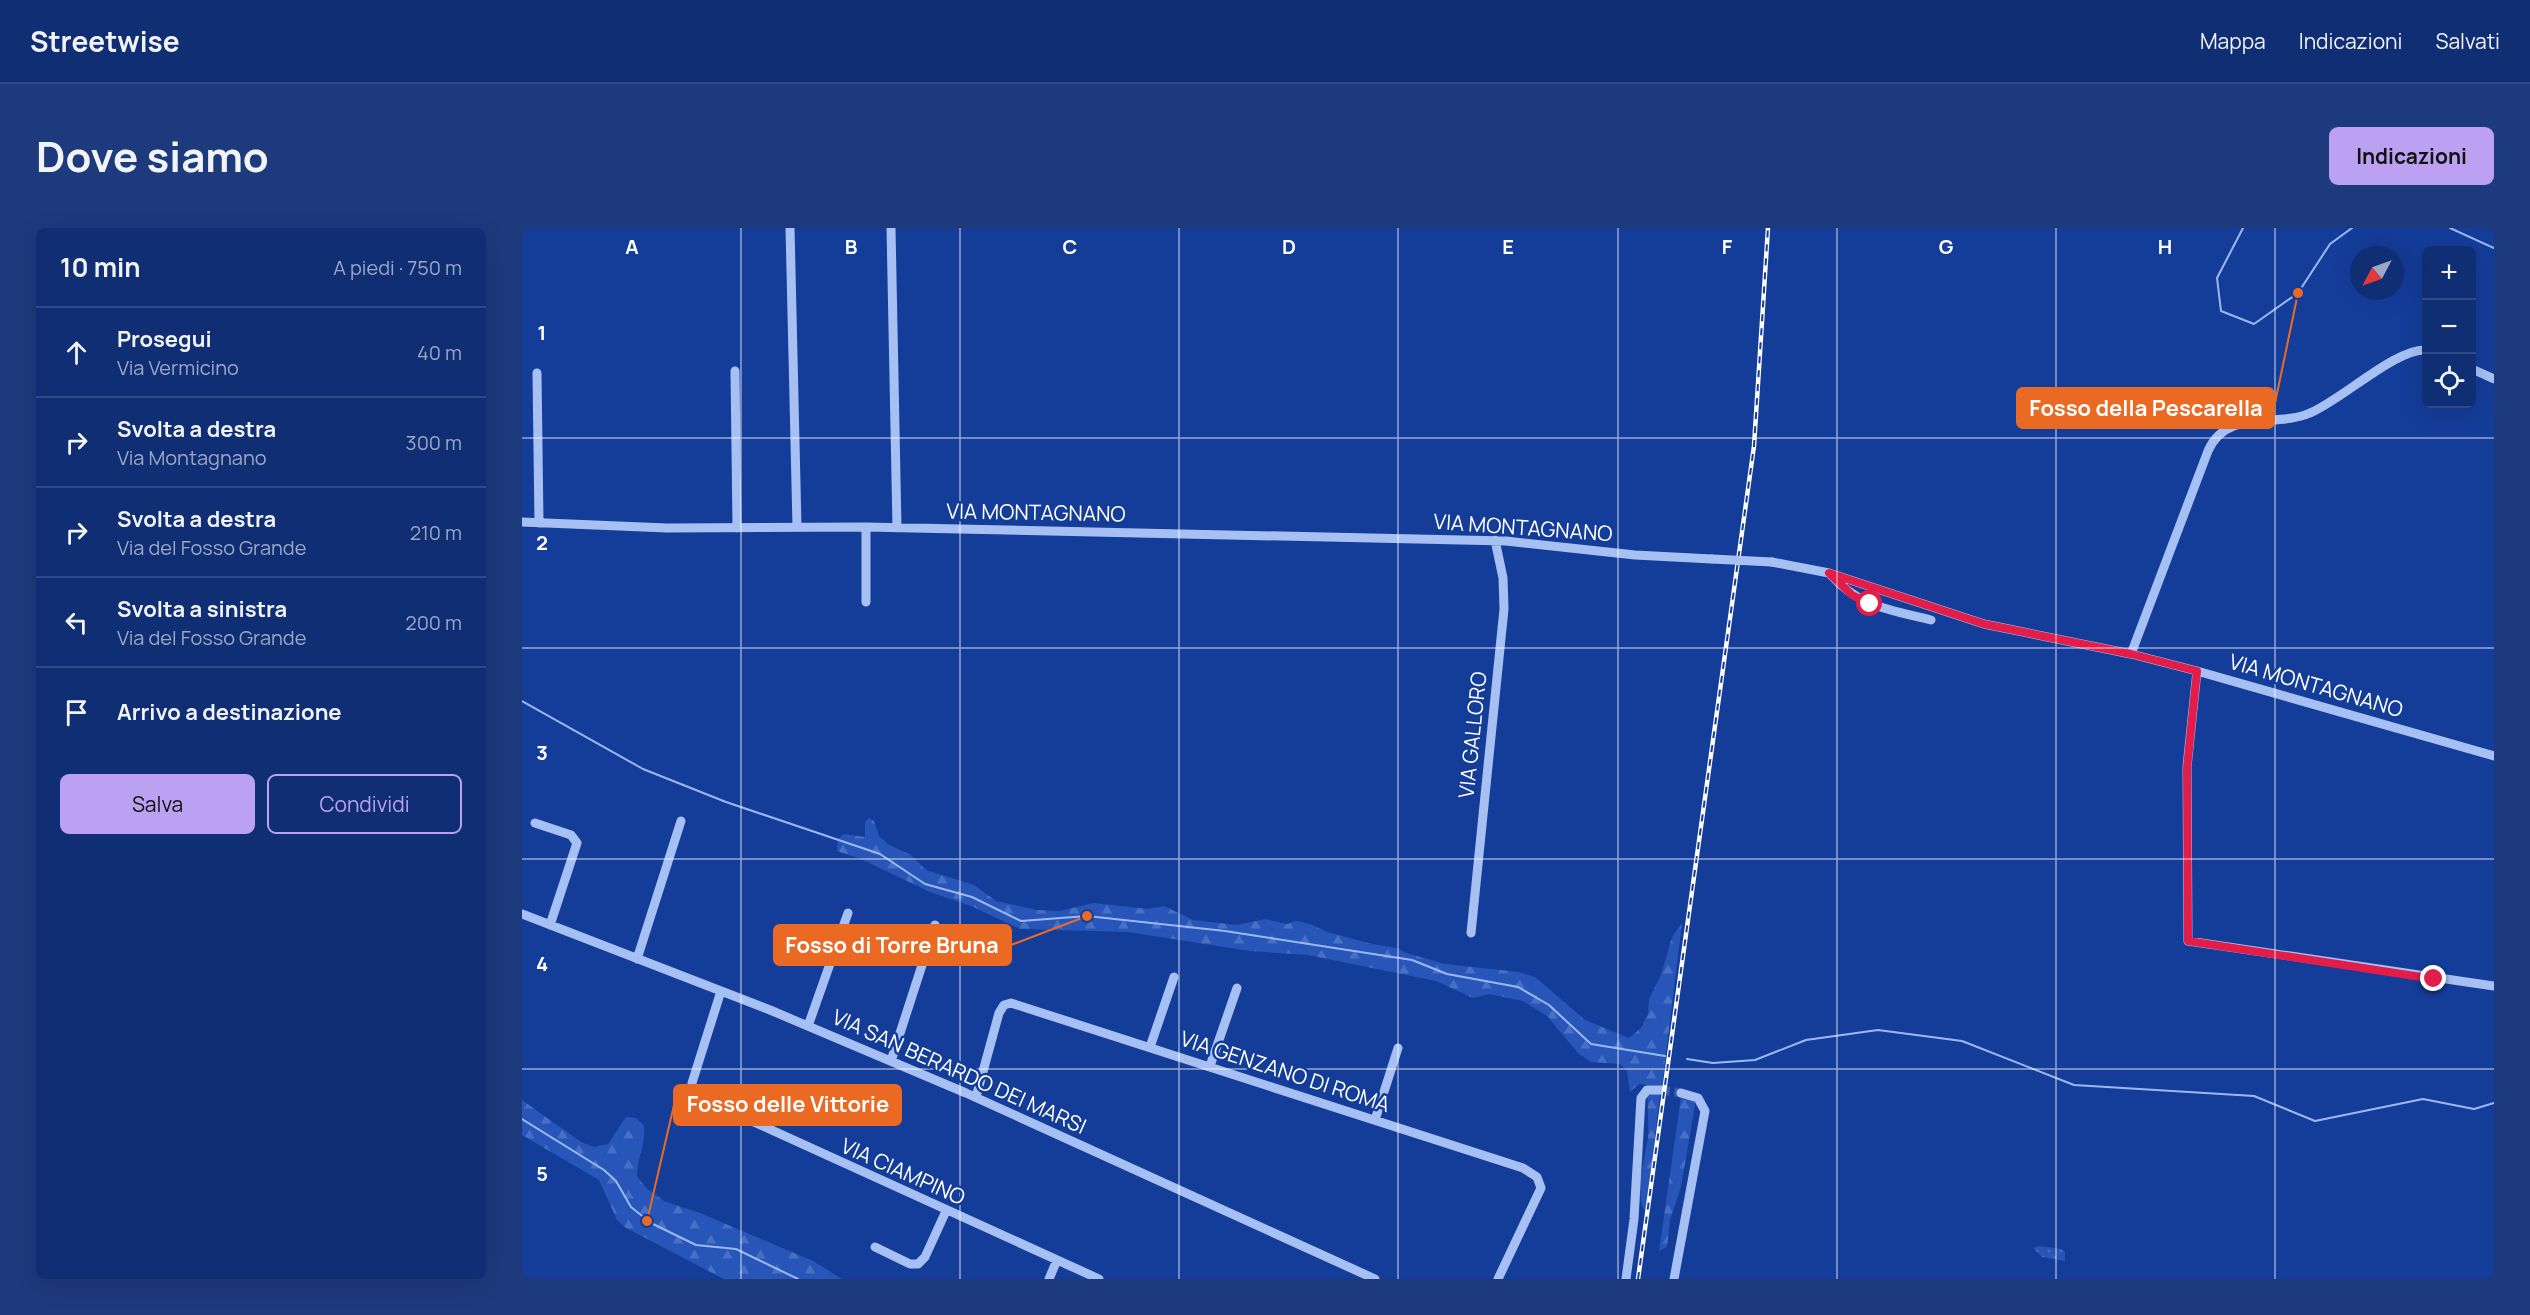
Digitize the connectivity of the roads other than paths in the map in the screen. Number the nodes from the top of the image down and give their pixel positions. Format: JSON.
{"nodes":[{"id":1,"x":790,"y":228,"type":"edge"},
{"id":2,"x":891,"y":228,"type":"edge"},
{"id":3,"x":2422,"y":351,"type":"edge"},
{"id":4,"x":735,"y":371,"type":"dead end"},
{"id":5,"x":2476,"y":371,"type":"edge"},
{"id":6,"x":537,"y":372,"type":"dead end"},
{"id":7,"x":2494,"y":379,"type":"edge"},
{"id":8,"x":522,"y":522,"type":"edge"},
{"id":9,"x":539,"y":523,"type":"junction"},
{"id":10,"x":797,"y":527,"type":"junction"},
{"id":11,"x":866,"y":527,"type":"junction"},
{"id":12,"x":737,"y":528,"type":"junction"},
{"id":13,"x":897,"y":528,"type":"junction"},
{"id":14,"x":1494,"y":540,"type":"junction"},
{"id":15,"x":1829,"y":573,"type":"junction"},
{"id":16,"x":866,"y":602,"type":"dead end"},
{"id":17,"x":1931,"y":620,"type":"dead end"},
{"id":18,"x":2131,"y":654,"type":"junction"},
{"id":19,"x":2197,"y":671,"type":"junction"},
{"id":20,"x":2494,"y":756,"type":"edge"},
{"id":21,"x":681,"y":821,"type":"dead end"},
{"id":22,"x":535,"y":823,"type":"dead end"},
{"id":23,"x":848,"y":913,"type":"dead end"},
{"id":24,"x":522,"y":914,"type":"edge"},
{"id":25,"x":550,"y":925,"type":"junction"},
{"id":26,"x":935,"y":925,"type":"dead end"},
{"id":27,"x":1470,"y":933,"type":"dead end"},
{"id":28,"x":637,"y":959,"type":"junction"},
{"id":29,"x":1174,"y":977,"type":"dead end"},
{"id":30,"x":2494,"y":986,"type":"edge"},
{"id":31,"x":1237,"y":988,"type":"dead end"},
{"id":32,"x":721,"y":991,"type":"junction"},
{"id":33,"x":808,"y":1026,"type":"junction"},
{"id":34,"x":1150,"y":1047,"type":"junction"},
{"id":35,"x":1398,"y":1048,"type":"dead end"},
{"id":36,"x":891,"y":1061,"type":"junction"},
{"id":37,"x":1210,"y":1066,"type":"junction"},
{"id":38,"x":1661,"y":1090,"type":"tunnel mouth"},
{"id":39,"x":1681,"y":1093,"type":"tunnel mouth"},
{"id":40,"x":975,"y":1097,"type":"junction"},
{"id":41,"x":1375,"y":1120,"type":"junction"},
{"id":42,"x":946,"y":1211,"type":"junction"},
{"id":43,"x":875,"y":1247,"type":"dead end"},
{"id":44,"x":1058,"y":1260,"type":"junction"},
{"id":45,"x":1049,"y":1279,"type":"edge"},
{"id":46,"x":1100,"y":1279,"type":"edge"},
{"id":47,"x":1375,"y":1279,"type":"edge"},
{"id":48,"x":1498,"y":1279,"type":"edge"},
{"id":49,"x":1626,"y":1279,"type":"edge"},
{"id":50,"x":1674,"y":1279,"type":"edge"}],
"edges":[{"from":1,"to":10,"type":"street"},
{"from":2,"to":13,"type":"street"},
{"from":3,"to":18,"type":"street"},
{"from":4,"to":12,"type":"street"},
{"from":5,"to":7,"type":"street"},
{"from":6,"to":9,"type":"street"},
{"from":8,"to":9,"type":"street","name":"VIA MONTAGNANO"},
{"from":9,"to":12,"type":"street","name":"VIA MONTAGNANO"},
{"from":10,"to":11,"type":"street","name":"VIA MONTAGNANO"},
{"from":10,"to":12,"type":"street","name":"VIA MONTAGNANO"},
{"from":11,"to":13,"type":"street","name":"VIA MONTAGNANO"},
{"from":11,"to":16,"type":"street"},
{"from":13,"to":14,"type":"street","name":"VIA MONTAGNANO"},
{"from":14,"to":15,"type":"street","name":"VIA MONTAGNANO","bridge":true},
{"from":14,"to":27,"type":"street","name":"VIA GALLORO"},
{"from":15,"to":17,"type":"street"},
{"from":15,"to":18,"type":"street","name":"VIA MONTAGNANO"},
{"from":18,"to":19,"type":"street","name":"VIA MONTAGNANO"},
{"from":19,"to":20,"type":"street","name":"VIA MONTAGNANO"},
{"from":19,"to":30,"type":"street"},
{"from":21,"to":28,"type":"street"},
{"from":22,"to":25,"type":"street"},
{"from":23,"to":33,"type":"street"},
{"from":24,"to":25,"type":"street","name":"VIA SAN BERARDO DEI MARSI"},
{"from":25,"to":28,"type":"street","name":"VIA SAN BERARDO DEI MARSI"},
{"from":26,"to":36,"type":"street"},
{"from":28,"to":32,"type":"street","name":"VIA SAN BERARDO DEI MARSI"},
{"from":29,"to":34,"type":"street"},
{"from":31,"to":37,"type":"street"},
{"from":32,"to":33,"type":"street","name":"VIA SAN BERARDO DEI MARSI"},
{"from":32,"to":42,"type":"street","name":"VIA CIAMPINO"},
{"from":33,"to":36,"type":"street","name":"VIA SAN BERARDO DEI MARSI"},
{"from":34,"to":37,"type":"street","name":"VIA GENZANO DI ROMA"},
{"from":34,"to":40,"type":"street","name":"VIA GENZANO DI ROMA"},
{"from":35,"to":41,"type":"street"},
{"from":36,"to":40,"type":"street","name":"VIA SAN BERARDO DEI MARSI"},
{"from":37,"to":41,"type":"street","name":"VIA GENZANO DI ROMA"},
{"from":38,"to":49,"type":"street"},
{"from":39,"to":50,"type":"street"},
{"from":40,"to":47,"type":"street","name":"VIA SAN BERARDO DEI MARSI"},
{"from":41,"to":48,"type":"street","name":"VIA GENZANO DI ROMA"},
{"from":42,"to":43,"type":"street"},
{"from":42,"to":44,"type":"street","name":"VIA CIAMPINO"},
{"from":44,"to":45,"type":"street"},
{"from":44,"to":46,"type":"street","name":"VIA CIAMPINO"}]}
